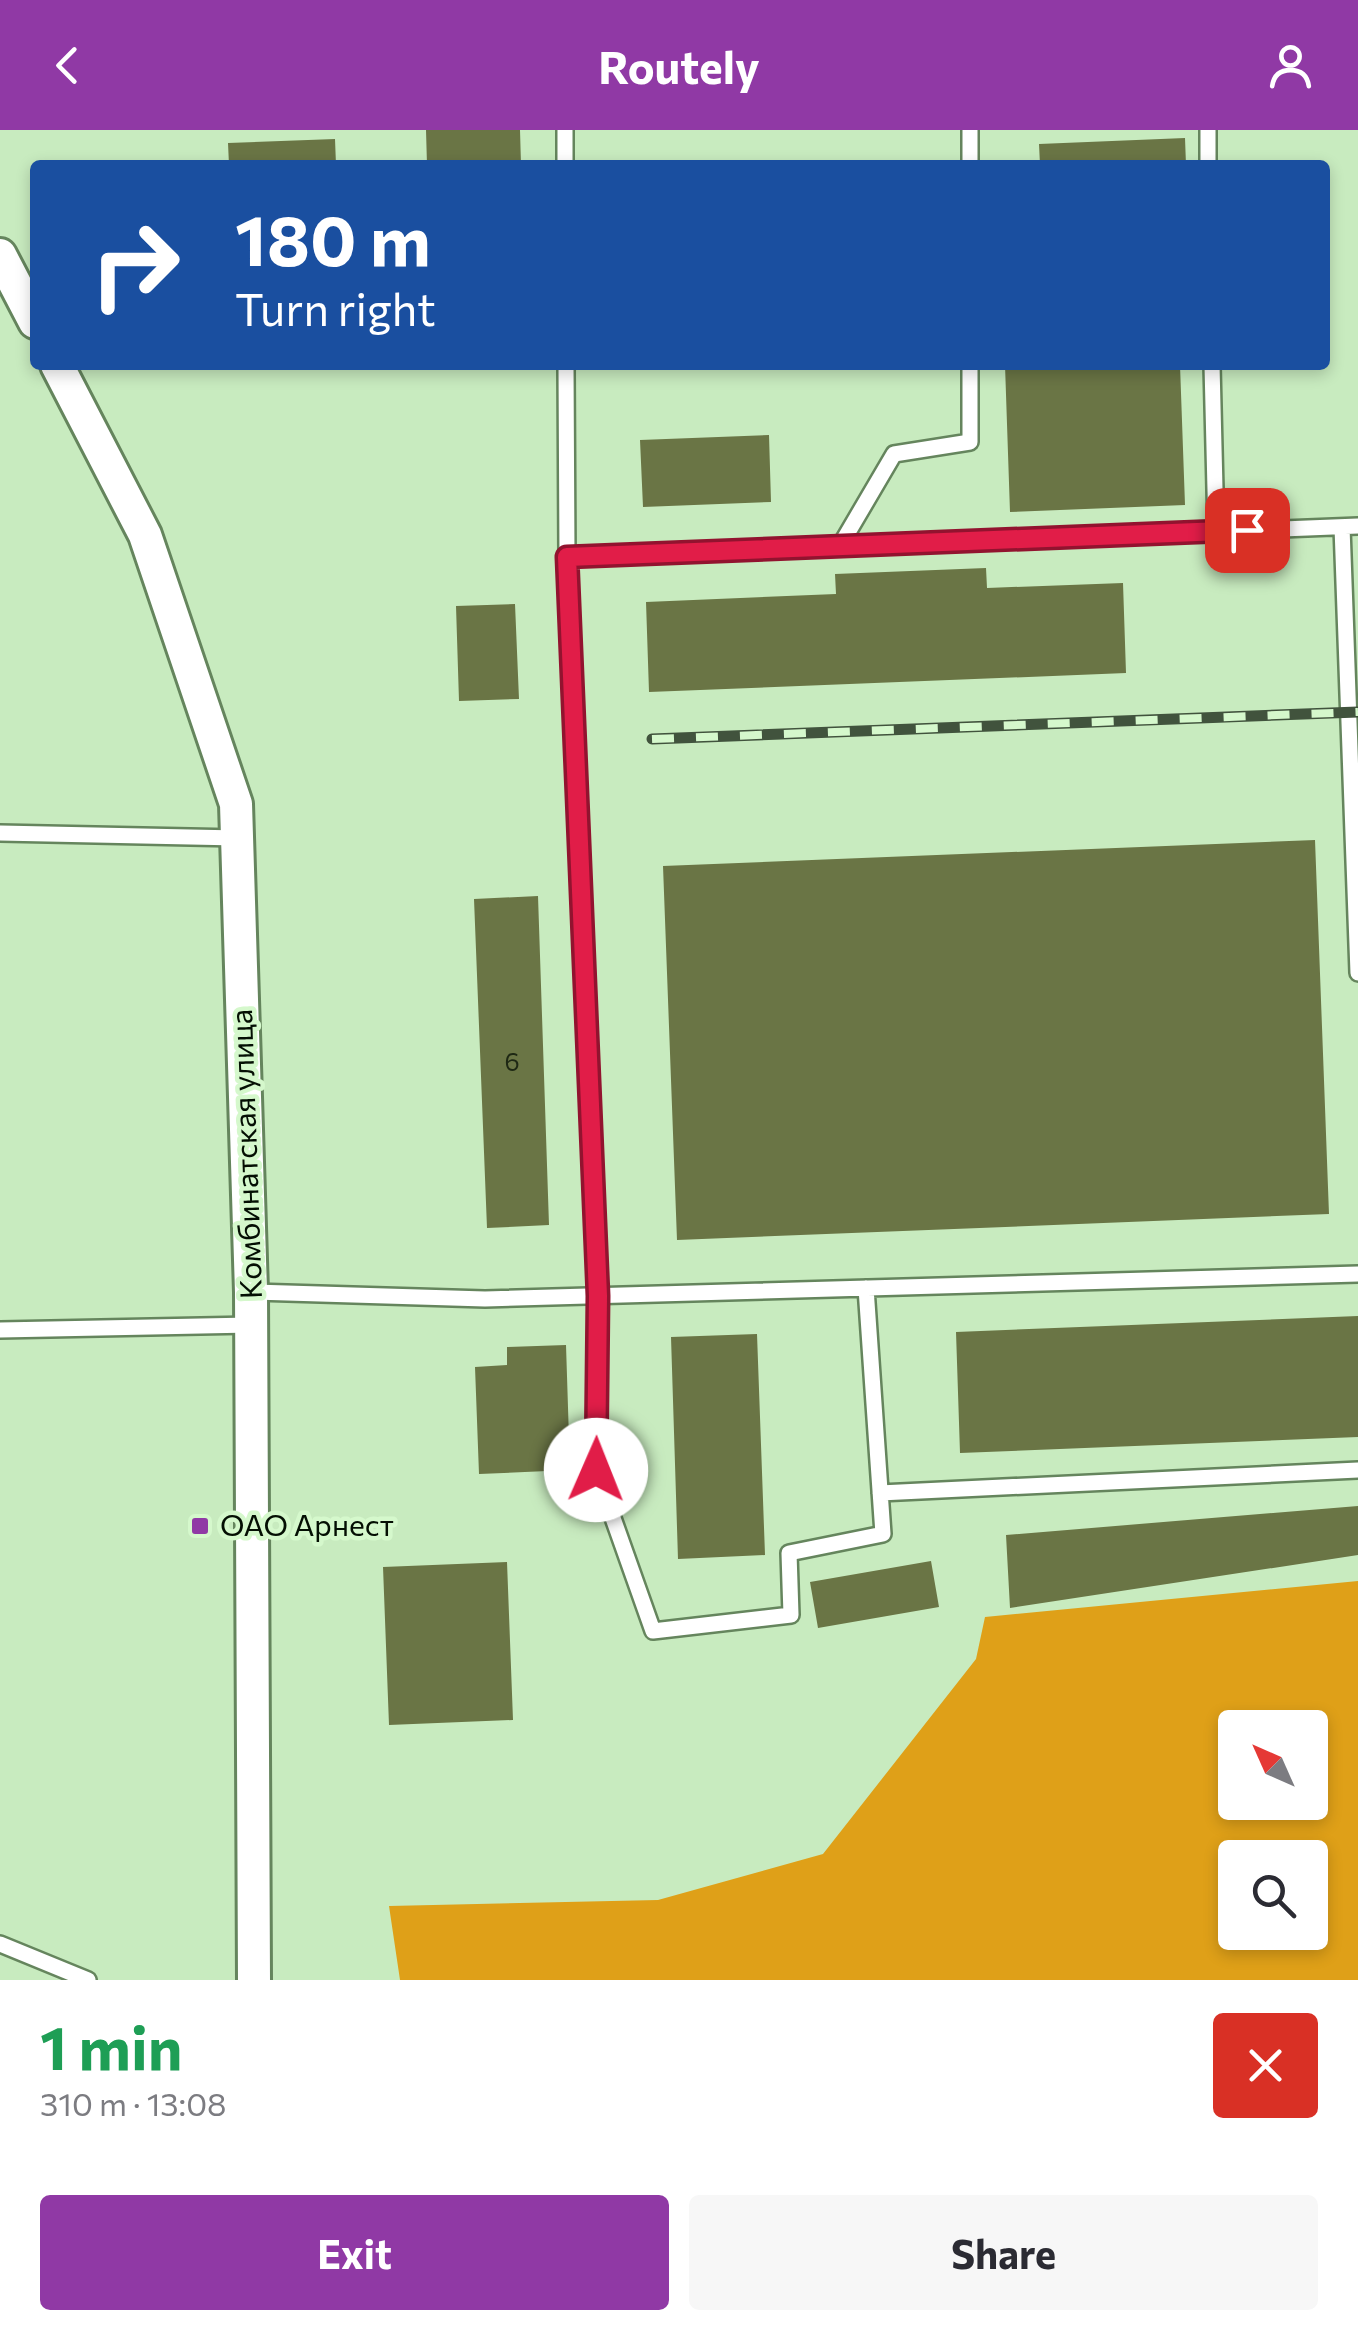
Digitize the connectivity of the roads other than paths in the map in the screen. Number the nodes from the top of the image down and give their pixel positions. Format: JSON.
{"nodes":[{"id":1,"x":565,"y":130,"type":"edge"},
{"id":2,"x":970,"y":130,"type":"edge"},
{"id":3,"x":1208,"y":130,"type":"edge"},
{"id":4,"x":565,"y":160,"type":"edge"},
{"id":5,"x":970,"y":160,"type":"edge"},
{"id":6,"x":1208,"y":160,"type":"edge"},
{"id":7,"x":0,"y":255,"type":"edge"},
{"id":8,"x":30,"y":312,"type":"edge"},
{"id":9,"x":60,"y":370,"type":"edge"},
{"id":10,"x":566,"y":370,"type":"edge"},
{"id":11,"x":970,"y":370,"type":"edge"},
{"id":12,"x":1212,"y":370,"type":"edge"},
{"id":13,"x":1350,"y":526,"type":"edge"},
{"id":14,"x":1216,"y":532,"type":"junction"},
{"id":15,"x":840,"y":546,"type":"junction"},
{"id":16,"x":567,"y":557,"type":"junction"},
{"id":17,"x":1354,"y":746,"type":"edge"},
{"id":18,"x":0,"y":833,"type":"edge"},
{"id":19,"x":238,"y":838,"type":"junction"},
{"id":20,"x":1358,"y":973,"type":"edge"},
{"id":21,"x":1358,"y":1274,"type":"edge"},
{"id":22,"x":866,"y":1288,"type":"junction"},
{"id":23,"x":251,"y":1292,"type":"junction"},
{"id":24,"x":598,"y":1296,"type":"junction"},
{"id":25,"x":251,"y":1325,"type":"junction"},
{"id":26,"x":0,"y":1330,"type":"edge"},
{"id":27,"x":1358,"y":1470,"type":"edge"},
{"id":28,"x":880,"y":1493,"type":"junction"},
{"id":29,"x":0,"y":1944,"type":"edge"},
{"id":30,"x":88,"y":1980,"type":"edge"},
{"id":31,"x":254,"y":1980,"type":"edge"}],
"edges":[{"from":1,"to":4,"type":"lane"},
{"from":2,"to":5,"type":"lane"},
{"from":3,"to":6,"type":"lane"},
{"from":7,"to":8,"type":"street"},
{"from":9,"to":19,"type":"street","name":"Комбинатская улица"},
{"from":10,"to":16,"type":"lane"},
{"from":11,"to":15,"type":"lane"},
{"from":12,"to":14,"type":"lane"},
{"from":13,"to":14,"type":"lane"},
{"from":13,"to":17,"type":"lane"},
{"from":14,"to":15,"type":"lane"},
{"from":15,"to":16,"type":"lane"},
{"from":16,"to":24,"type":"lane"},
{"from":17,"to":20,"type":"lane"},
{"from":18,"to":19,"type":"lane"},
{"from":19,"to":23,"type":"street","name":"Комбинатская улица"},
{"from":21,"to":22,"type":"lane"},
{"from":22,"to":24,"type":"lane"},
{"from":22,"to":28,"type":"lane"},
{"from":23,"to":24,"type":"lane"},
{"from":23,"to":25,"type":"street","name":"Комбинатская улица"},
{"from":24,"to":28,"type":"lane"},
{"from":25,"to":26,"type":"lane"},
{"from":25,"to":31,"type":"street","name":"Комбинатская улица"},
{"from":27,"to":28,"type":"lane"},
{"from":29,"to":30,"type":"lane"}]}
